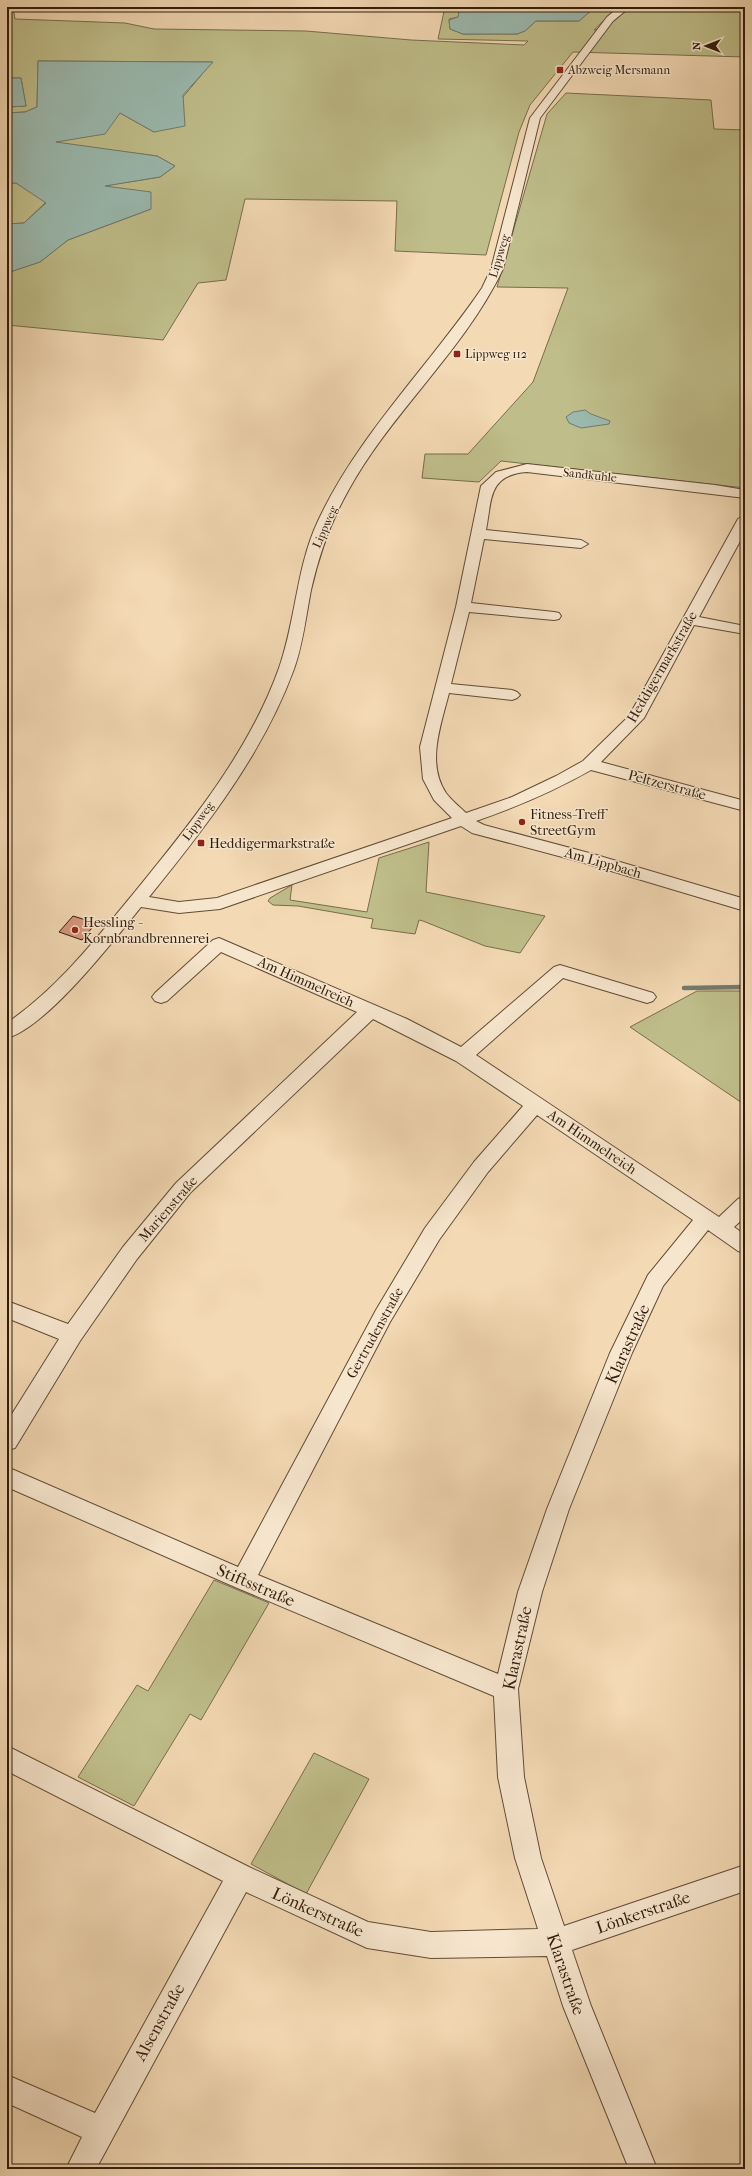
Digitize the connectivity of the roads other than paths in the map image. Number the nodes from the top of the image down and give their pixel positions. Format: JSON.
{"nodes":[{"id":1,"x":625,"y":7,"type":"edge"},
{"id":2,"x":745,"y":494,"type":"edge"},
{"id":3,"x":745,"y":519,"type":"edge"},
{"id":4,"x":479,"y":534,"type":"junction"},
{"id":5,"x":581,"y":544,"type":"dead end"},
{"id":6,"x":463,"y":607,"type":"junction"},
{"id":7,"x":554,"y":616,"type":"dead end"},
{"id":8,"x":691,"y":620,"type":"junction"},
{"id":9,"x":745,"y":630,"type":"edge"},
{"id":10,"x":443,"y":688,"type":"junction"},
{"id":11,"x":512,"y":695,"type":"dead end"},
{"id":12,"x":589,"y":764,"type":"junction"},
{"id":13,"x":745,"y":806,"type":"edge"},
{"id":14,"x":463,"y":820,"type":"junction"},
{"id":15,"x":138,"y":900,"type":"junction"},
{"id":16,"x":745,"y":905,"type":"edge"},
{"id":17,"x":161,"y":997,"type":"dead end"},
{"id":18,"x":647,"y":997,"type":"dead end"},
{"id":19,"x":370,"y":1011,"type":"junction"},
{"id":20,"x":7,"y":1032,"type":"edge"},
{"id":21,"x":463,"y":1056,"type":"junction"},
{"id":22,"x":536,"y":1104,"type":"junction"},
{"id":23,"x":745,"y":1204,"type":"edge"},
{"id":24,"x":713,"y":1223,"type":"junction"},
{"id":25,"x":745,"y":1245,"type":"edge"},
{"id":26,"x":7,"y":1309,"type":"edge"},
{"id":27,"x":72,"y":1335,"type":"junction"},
{"id":28,"x":7,"y":1441,"type":"edge"},
{"id":29,"x":7,"y":1477,"type":"edge"},
{"id":30,"x":243,"y":1580,"type":"junction"},
{"id":31,"x":506,"y":1689,"type":"junction"},
{"id":32,"x":7,"y":1758,"type":"edge"},
{"id":33,"x":240,"y":1876,"type":"junction"},
{"id":34,"x":745,"y":1878,"type":"edge"},
{"id":35,"x":555,"y":1942,"type":"junction"},
{"id":36,"x":7,"y":2089,"type":"edge"},
{"id":37,"x":100,"y":2130,"type":"junction"},
{"id":38,"x":80,"y":2169,"type":"edge"},
{"id":39,"x":643,"y":2169,"type":"edge"}],
"edges":[{"from":1,"to":15,"type":"street","name":"Lippweg"},
{"from":2,"to":4,"type":"street","name":"Sandkuhle"},
{"from":3,"to":8,"type":"street","name":"Heddigermarkstraße"},
{"from":4,"to":5,"type":"street"},
{"from":4,"to":6,"type":"street","name":"Sandkuhle"},
{"from":6,"to":7,"type":"street"},
{"from":6,"to":10,"type":"street","name":"Sandkuhle"},
{"from":8,"to":9,"type":"street"},
{"from":8,"to":12,"type":"street","name":"Heddigermarkstraße"},
{"from":10,"to":11,"type":"street"},
{"from":10,"to":14,"type":"street","name":"Sandkuhle"},
{"from":12,"to":13,"type":"street","name":"Peltzerstraße"},
{"from":12,"to":14,"type":"street","name":"Heddigermarkstraße"},
{"from":14,"to":15,"type":"street","name":"Heddigermarkstraße"},
{"from":14,"to":16,"type":"street","name":"Am Lippbach"},
{"from":15,"to":20,"type":"street","name":"Lippweg"},
{"from":17,"to":19,"type":"street","name":"Am Himmelreich"},
{"from":18,"to":21,"type":"street"},
{"from":19,"to":21,"type":"street","name":"Am Himmelreich"},
{"from":19,"to":27,"type":"street","name":"Marienstraße"},
{"from":21,"to":22,"type":"street","name":"Am Himmelreich"},
{"from":22,"to":24,"type":"street","name":"Am Himmelreich"},
{"from":22,"to":30,"type":"street","name":"Gertrudenstraße"},
{"from":23,"to":24,"type":"street"},
{"from":24,"to":25,"type":"street","name":"Am Himmelreich"},
{"from":24,"to":31,"type":"street","name":"Klarastraße"},
{"from":26,"to":27,"type":"street"},
{"from":27,"to":28,"type":"street","name":"Marienstraße"},
{"from":29,"to":30,"type":"street","name":"Stiftsstraße"},
{"from":30,"to":31,"type":"street","name":"Stiftsstraße"},
{"from":31,"to":35,"type":"street","name":"Klarastraße"},
{"from":32,"to":33,"type":"street","name":"Lönkerstraße"},
{"from":33,"to":35,"type":"street","name":"Lönkerstraße"},
{"from":33,"to":37,"type":"street","name":"Alsenstraße"},
{"from":34,"to":35,"type":"street","name":"Lönkerstraße"},
{"from":35,"to":39,"type":"street","name":"Klarastraße"},
{"from":36,"to":37,"type":"street"},
{"from":37,"to":38,"type":"street","name":"Alsenstraße"}]}
